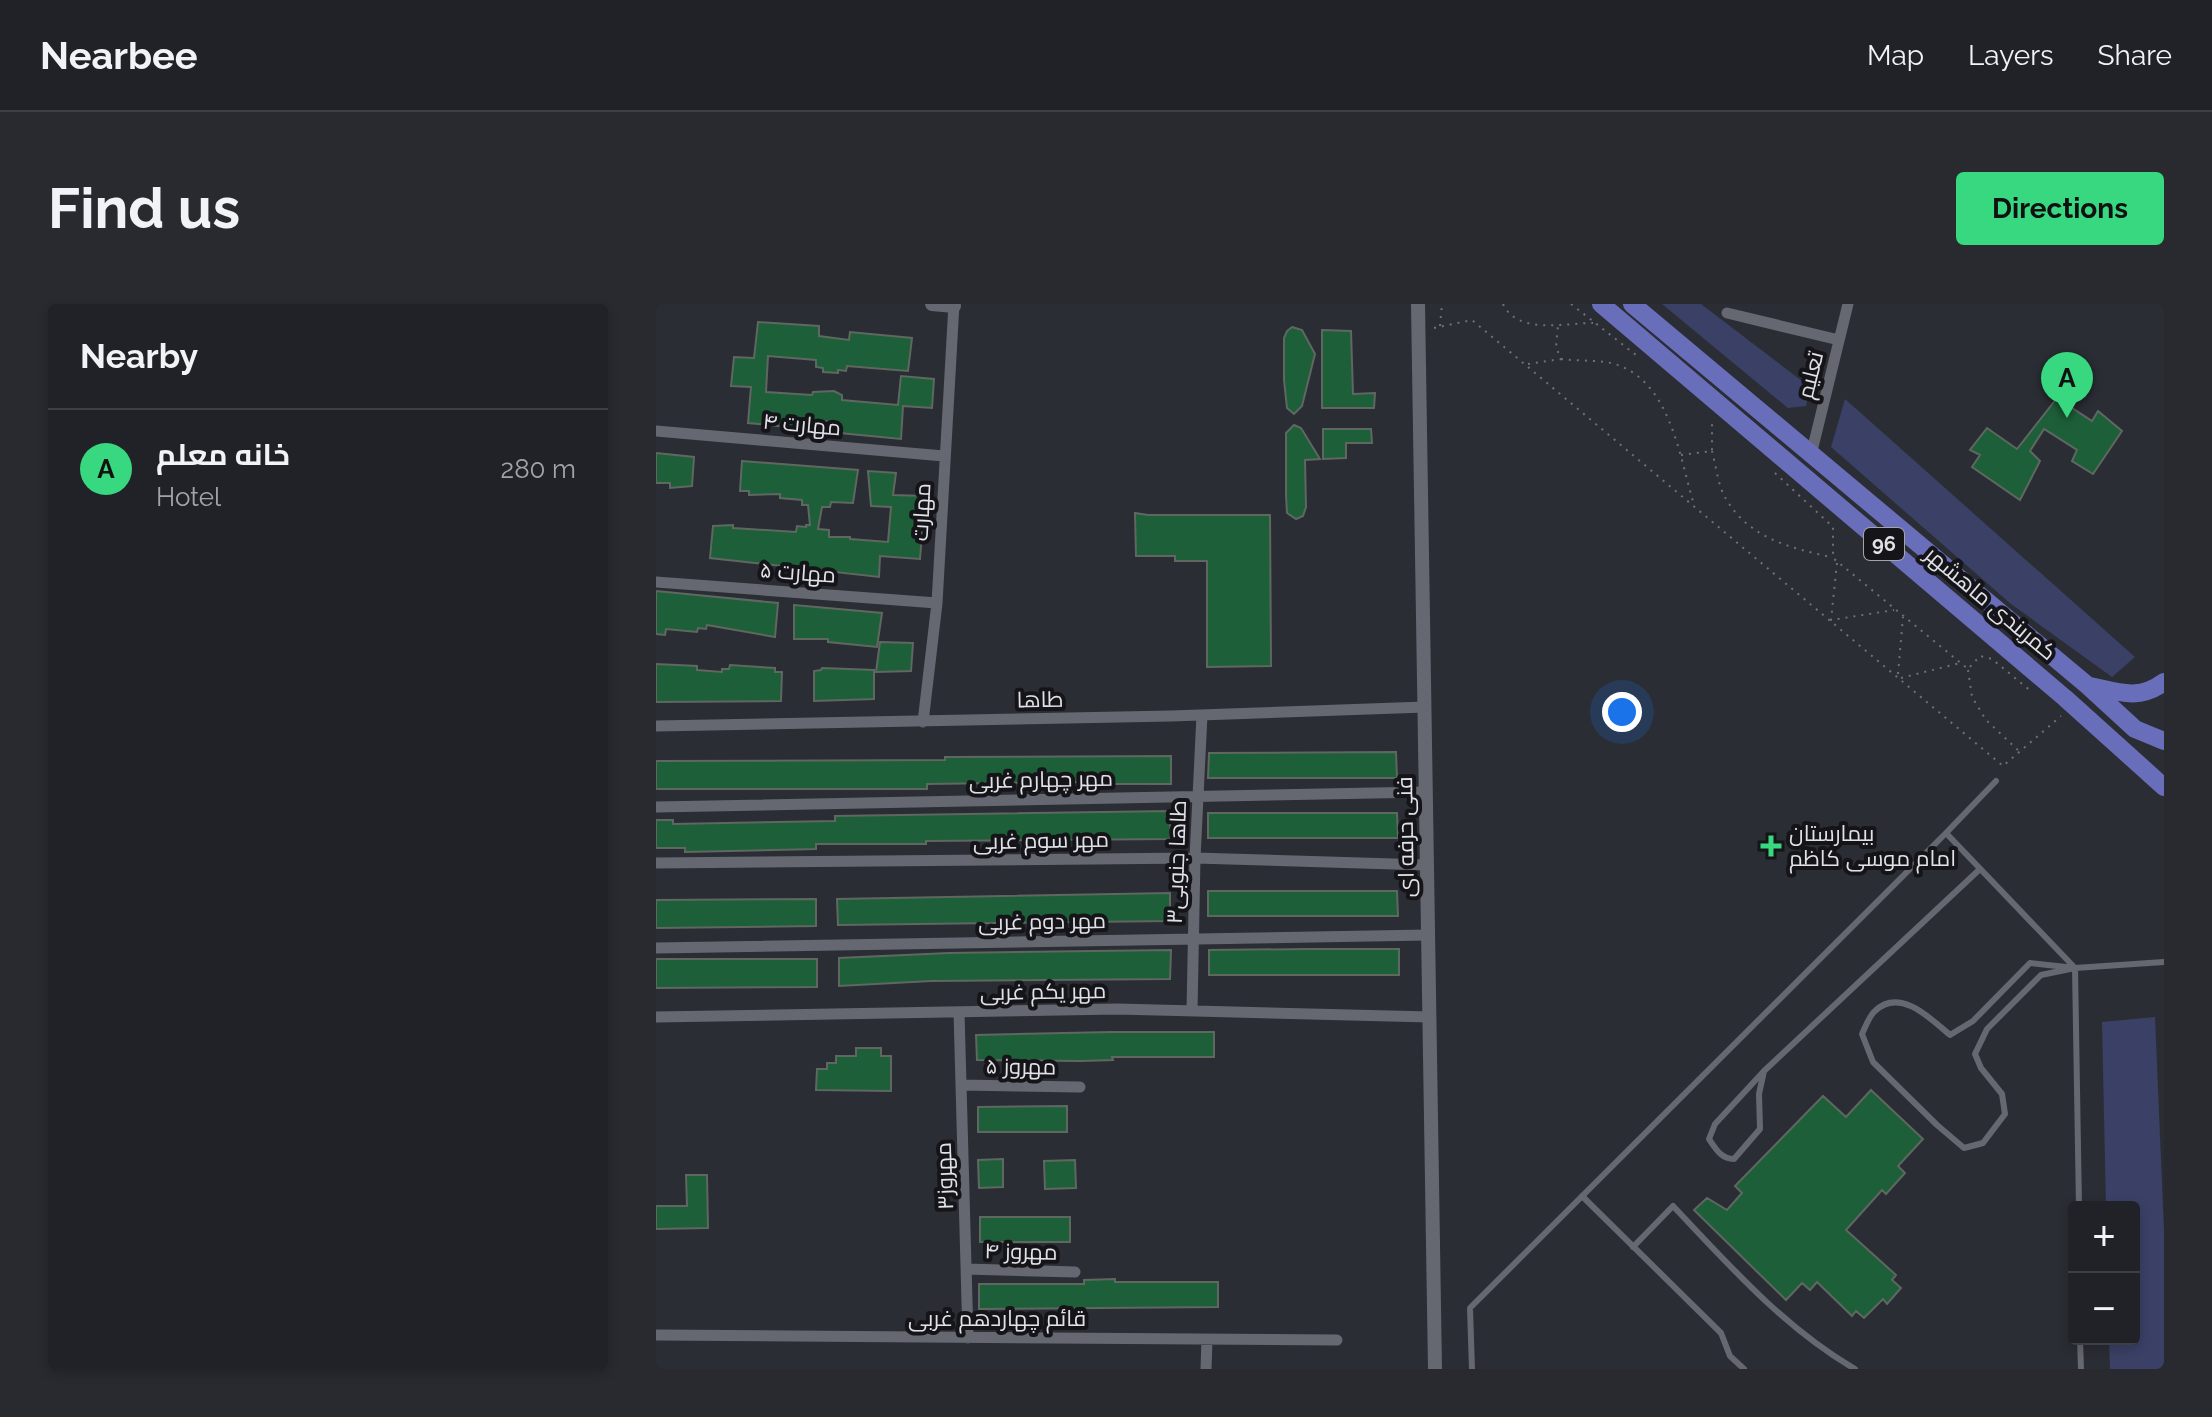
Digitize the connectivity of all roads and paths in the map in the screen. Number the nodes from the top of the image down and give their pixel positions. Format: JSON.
{"nodes":[{"id":1,"x":932,"y":304,"type":"edge"},
{"id":2,"x":1418,"y":304,"type":"edge"},
{"id":3,"x":1442,"y":304,"type":"edge"},
{"id":4,"x":1503,"y":304,"type":"edge"},
{"id":5,"x":1571,"y":304,"type":"edge"},
{"id":6,"x":1632,"y":304,"type":"edge"},
{"id":7,"x":1848,"y":304,"type":"edge"},
{"id":8,"x":954,"y":305,"type":"edge"},
{"id":9,"x":1601,"y":312,"type":"edge"},
{"id":10,"x":1727,"y":313,"type":"dead end"},
{"id":11,"x":1558,"y":324,"type":"junction"},
{"id":12,"x":1839,"y":340,"type":"junction"},
{"id":13,"x":1635,"y":355,"type":"dead end"},
{"id":14,"x":1561,"y":359,"type":"junction"},
{"id":15,"x":1525,"y":365,"type":"junction"},
{"id":16,"x":1723,"y":427,"type":"dead end"},
{"id":17,"x":656,"y":431,"type":"edge"},
{"id":18,"x":1712,"y":451,"type":"junction"},
{"id":19,"x":1811,"y":455,"type":"junction"},
{"id":20,"x":944,"y":456,"type":"junction"},
{"id":21,"x":1680,"y":456,"type":"junction"},
{"id":22,"x":1767,"y":466,"type":"dead end"},
{"id":23,"x":1694,"y":506,"type":"junction"},
{"id":24,"x":1833,"y":558,"type":"junction"},
{"id":25,"x":1837,"y":561,"type":"junction"},
{"id":26,"x":656,"y":582,"type":"edge"},
{"id":27,"x":937,"y":603,"type":"junction"},
{"id":28,"x":1896,"y":609,"type":"junction"},
{"id":29,"x":1903,"y":615,"type":"junction"},
{"id":30,"x":1831,"y":620,"type":"junction"},
{"id":31,"x":1961,"y":663,"type":"junction"},
{"id":32,"x":1968,"y":669,"type":"junction"},
{"id":33,"x":1898,"y":677,"type":"junction"},
{"id":34,"x":2164,"y":682,"type":"edge"},
{"id":35,"x":2087,"y":685,"type":"junction"},
{"id":36,"x":2038,"y":697,"type":"dead end"},
{"id":37,"x":1425,"y":707,"type":"junction"},
{"id":38,"x":1202,"y":715,"type":"junction"},
{"id":39,"x":2061,"y":716,"type":"dead end"},
{"id":40,"x":923,"y":722,"type":"junction"},
{"id":41,"x":656,"y":726,"type":"edge"},
{"id":42,"x":2156,"y":737,"type":"edge"},
{"id":43,"x":2020,"y":752,"type":"junction"},
{"id":44,"x":2132,"y":758,"type":"junction"},
{"id":45,"x":1996,"y":781,"type":"dead end"},
{"id":46,"x":2164,"y":787,"type":"edge"},
{"id":47,"x":1426,"y":792,"type":"junction"},
{"id":48,"x":1197,"y":796,"type":"junction"},
{"id":49,"x":656,"y":807,"type":"edge"},
{"id":50,"x":1946,"y":833,"type":"junction"},
{"id":51,"x":1195,"y":858,"type":"junction"},
{"id":52,"x":656,"y":863,"type":"edge"},
{"id":53,"x":1427,"y":865,"type":"junction"},
{"id":54,"x":1980,"y":869,"type":"junction"},
{"id":55,"x":1428,"y":935,"type":"junction"},
{"id":56,"x":1193,"y":939,"type":"junction"},
{"id":57,"x":656,"y":948,"type":"edge"},
{"id":58,"x":2164,"y":962,"type":"edge"},
{"id":59,"x":2075,"y":968,"type":"junction"},
{"id":60,"x":1192,"y":1011,"type":"junction"},
{"id":61,"x":959,"y":1012,"type":"junction"},
{"id":62,"x":656,"y":1017,"type":"edge"},
{"id":63,"x":1430,"y":1017,"type":"junction"},
{"id":64,"x":1764,"y":1071,"type":"junction"},
{"id":65,"x":961,"y":1085,"type":"junction"},
{"id":66,"x":1080,"y":1087,"type":"dead end"},
{"id":67,"x":1582,"y":1196,"type":"junction"},
{"id":68,"x":2079,"y":1201,"type":"edge"},
{"id":69,"x":1633,"y":1247,"type":"junction"},
{"id":70,"x":966,"y":1269,"type":"junction"},
{"id":71,"x":1075,"y":1272,"type":"dead end"},
{"id":72,"x":656,"y":1335,"type":"edge"},
{"id":73,"x":968,"y":1338,"type":"junction"},
{"id":74,"x":1207,"y":1340,"type":"junction"},
{"id":75,"x":1337,"y":1340,"type":"dead end"},
{"id":76,"x":2080,"y":1345,"type":"edge"},
{"id":77,"x":1206,"y":1369,"type":"edge"},
{"id":78,"x":1435,"y":1369,"type":"edge"},
{"id":79,"x":1472,"y":1369,"type":"edge"},
{"id":80,"x":1744,"y":1369,"type":"edge"},
{"id":81,"x":1855,"y":1369,"type":"edge"},
{"id":82,"x":2081,"y":1369,"type":"edge"}],
"edges":[{"from":1,"to":8,"type":"street"},
{"from":2,"to":37,"type":"street","name":"فنی حرفه ای"},
{"from":3,"to":15,"type":"path"},
{"from":4,"to":11,"type":"path"},
{"from":5,"to":9,"type":"path"},
{"from":6,"to":19,"type":"main road","name":"کمربندی ماهشهر","number":"96"},
{"from":7,"to":12,"type":"street","name":"تعلیم"},
{"from":8,"to":20,"type":"street","name":"مهارت"},
{"from":9,"to":11,"type":"path"},
{"from":9,"to":13,"type":"path"},
{"from":9,"to":44,"type":"main road","name":"کمربندی ماهشهر","number":"96"},
{"from":10,"to":12,"type":"street"},
{"from":11,"to":14,"type":"path"},
{"from":12,"to":19,"type":"street","name":"تعلیم"},
{"from":14,"to":15,"type":"path"},
{"from":14,"to":21,"type":"path"},
{"from":15,"to":23,"type":"path"},
{"from":16,"to":18,"type":"path"},
{"from":17,"to":20,"type":"street","name":"مهارت ۴"},
{"from":18,"to":21,"type":"path"},
{"from":18,"to":24,"type":"path"},
{"from":19,"to":35,"type":"main road","name":"کمربندی ماهشهر","number":"96"},
{"from":20,"to":27,"type":"street","name":"مهارت"},
{"from":21,"to":23,"type":"path"},
{"from":22,"to":24,"type":"path"},
{"from":23,"to":30,"type":"path"},
{"from":24,"to":25,"type":"path"},
{"from":25,"to":28,"type":"path"},
{"from":25,"to":30,"type":"path"},
{"from":26,"to":27,"type":"street","name":"مهارت ۵"},
{"from":27,"to":40,"type":"street","name":"مهارت"},
{"from":28,"to":29,"type":"path"},
{"from":28,"to":30,"type":"path"},
{"from":29,"to":31,"type":"path"},
{"from":29,"to":33,"type":"path"},
{"from":30,"to":33,"type":"path"},
{"from":31,"to":32,"type":"path"},
{"from":31,"to":33,"type":"path"},
{"from":32,"to":36,"type":"path"},
{"from":32,"to":43,"type":"path"},
{"from":33,"to":43,"type":"path"},
{"from":34,"to":35,"type":"main road"},
{"from":35,"to":42,"type":"main road","number":"96"},
{"from":37,"to":38,"type":"street","name":"طاها"},
{"from":37,"to":47,"type":"street","name":"فنی حرفه ای"},
{"from":38,"to":40,"type":"street","name":"طاها"},
{"from":38,"to":48,"type":"street","name":"طاها جنوبی۳"},
{"from":39,"to":43,"type":"path"},
{"from":40,"to":41,"type":"street","name":"طاها"},
{"from":42,"to":44,"type":"main road"},
{"from":44,"to":46,"type":"main road","name":"کمربندی ماهشهر","number":"96"},
{"from":45,"to":50,"type":"lane"},
{"from":47,"to":48,"type":"street","name":"مهر چهارم غربی"},
{"from":47,"to":53,"type":"street","name":"فنی حرفه ای"},
{"from":48,"to":49,"type":"street","name":"مهر چهارم غربی"},
{"from":48,"to":51,"type":"street","name":"طاها جنوبی۳"},
{"from":50,"to":54,"type":"lane"},
{"from":50,"to":67,"type":"lane"},
{"from":51,"to":52,"type":"street","name":"مهر سوم غربی"},
{"from":51,"to":53,"type":"street","name":"مهر سوم غربی"},
{"from":51,"to":56,"type":"street","name":"طاها جنوبی۳"},
{"from":53,"to":55,"type":"street","name":"فنی حرفه ای"},
{"from":54,"to":59,"type":"lane"},
{"from":54,"to":64,"type":"lane"},
{"from":55,"to":56,"type":"street","name":"مهر دوم غربی"},
{"from":55,"to":63,"type":"street","name":"فنی حرفه ای"},
{"from":56,"to":57,"type":"street","name":"مهر دوم غربی"},
{"from":56,"to":60,"type":"street","name":"طاها جنوبی۳"},
{"from":58,"to":59,"type":"lane"},
{"from":59,"to":59,"type":"lane"},
{"from":59,"to":68,"type":"lane"},
{"from":60,"to":61,"type":"street","name":"مهر یکم غربی"},
{"from":60,"to":63,"type":"street","name":"مهر یکم غربی"},
{"from":61,"to":62,"type":"street","name":"مهر یکم غربی"},
{"from":61,"to":65,"type":"street","name":"مهروز۳"},
{"from":63,"to":78,"type":"street","name":"فنی حرفه ای"},
{"from":64,"to":64,"type":"lane"},
{"from":65,"to":66,"type":"street","name":"مهروز ۵"},
{"from":65,"to":70,"type":"street","name":"مهروز۳"},
{"from":67,"to":69,"type":"lane"},
{"from":67,"to":79,"type":"lane"},
{"from":69,"to":80,"type":"lane"},
{"from":69,"to":81,"type":"lane"},
{"from":70,"to":71,"type":"street","name":"مهروز ۴"},
{"from":70,"to":73,"type":"street","name":"مهروز۳"},
{"from":72,"to":73,"type":"street","name":"قائم چهاردهم غربی"},
{"from":73,"to":74,"type":"street","name":"قائم چهاردهم غربی"},
{"from":74,"to":75,"type":"street","name":"قائم چهاردهم غربی"},
{"from":74,"to":77,"type":"street"},
{"from":76,"to":82,"type":"lane"}]}
